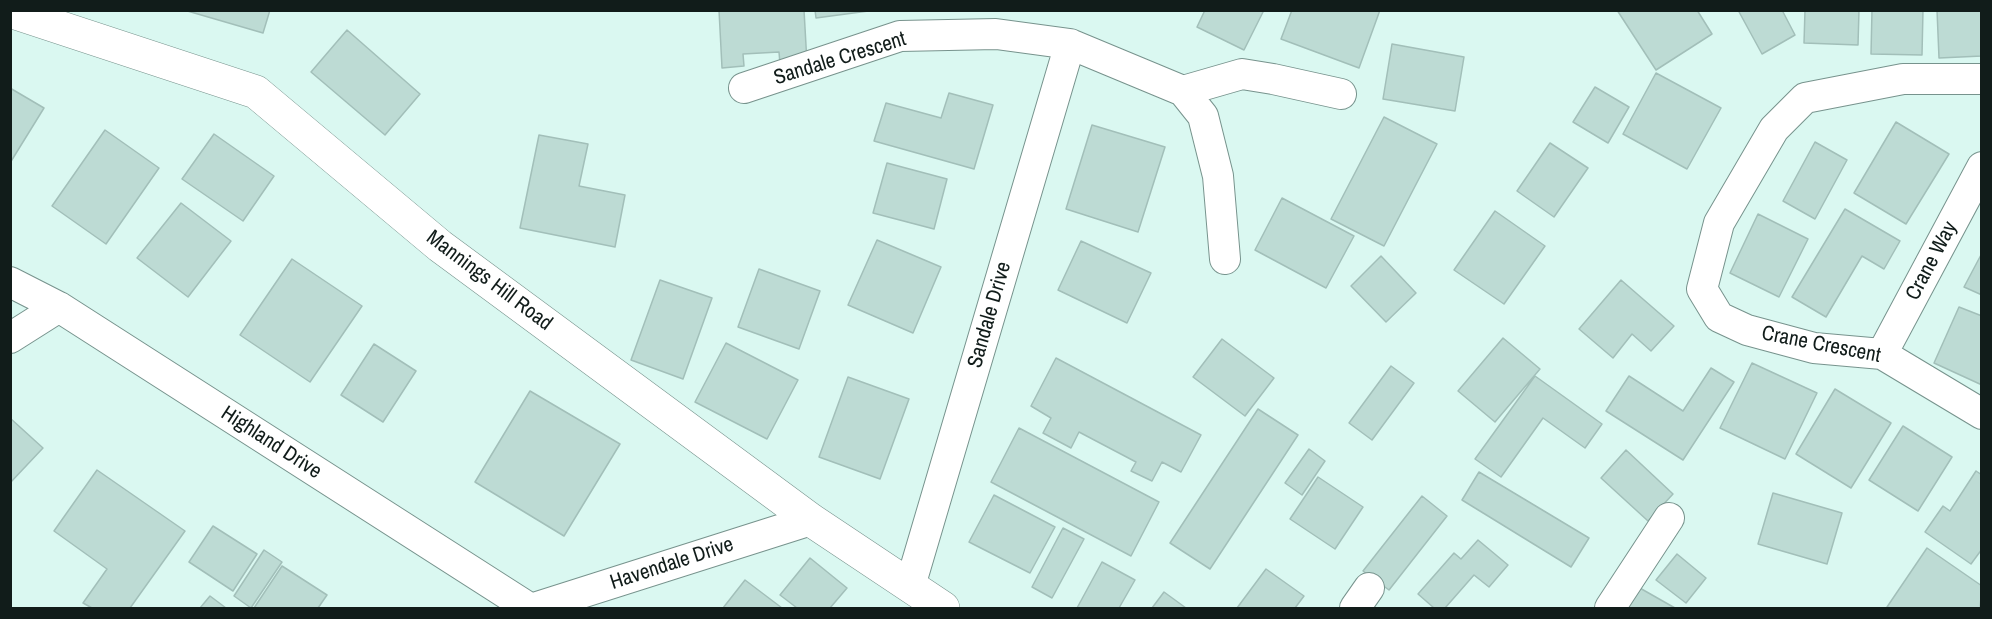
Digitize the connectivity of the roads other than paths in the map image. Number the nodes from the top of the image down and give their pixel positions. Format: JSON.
{"nodes":[{"id":1,"x":10,"y":11,"type":"edge"},
{"id":2,"x":1070,"y":44,"type":"junction"},
{"id":3,"x":1982,"y":79,"type":"edge"},
{"id":4,"x":744,"y":88,"type":"dead end"},
{"id":5,"x":1183,"y":91,"type":"junction"},
{"id":6,"x":1341,"y":94,"type":"dead end"},
{"id":7,"x":1982,"y":167,"type":"edge"},
{"id":8,"x":1225,"y":259,"type":"dead end"},
{"id":9,"x":10,"y":282,"type":"edge"},
{"id":10,"x":59,"y":307,"type":"junction"},
{"id":11,"x":10,"y":338,"type":"edge"},
{"id":12,"x":1882,"y":354,"type":"junction"},
{"id":13,"x":1982,"y":414,"type":"edge"},
{"id":14,"x":1669,"y":518,"type":"dead end"},
{"id":15,"x":811,"y":520,"type":"junction"},
{"id":16,"x":910,"y":586,"type":"junction"},
{"id":17,"x":529,"y":609,"type":"edge"},
{"id":18,"x":534,"y":609,"type":"edge"},
{"id":19,"x":943,"y":609,"type":"edge"},
{"id":20,"x":1610,"y":609,"type":"edge"}],
"edges":[{"from":1,"to":15,"type":"main road","name":"Mannings Hill Road"},
{"from":2,"to":4,"type":"street","name":"Sandale Crescent"},
{"from":2,"to":5,"type":"street","name":"Sandale Crescent"},
{"from":2,"to":16,"type":"street","name":"Sandale Drive"},
{"from":3,"to":12,"type":"street","name":"Crane Crescent"},
{"from":5,"to":6,"type":"street"},
{"from":5,"to":8,"type":"street","name":"Sandale Crescent"},
{"from":7,"to":12,"type":"street","name":"Crane Way"},
{"from":9,"to":10,"type":"street","name":"Highland Drive"},
{"from":10,"to":11,"type":"street"},
{"from":10,"to":17,"type":"street","name":"Highland Drive"},
{"from":12,"to":13,"type":"street","name":"Crane Crescent"},
{"from":14,"to":20,"type":"street"},
{"from":15,"to":16,"type":"main road","name":"Mannings Hill Road"},
{"from":15,"to":18,"type":"street","name":"Havendale Drive"},
{"from":16,"to":19,"type":"main road","name":"Mannings Hill Road"}]}
